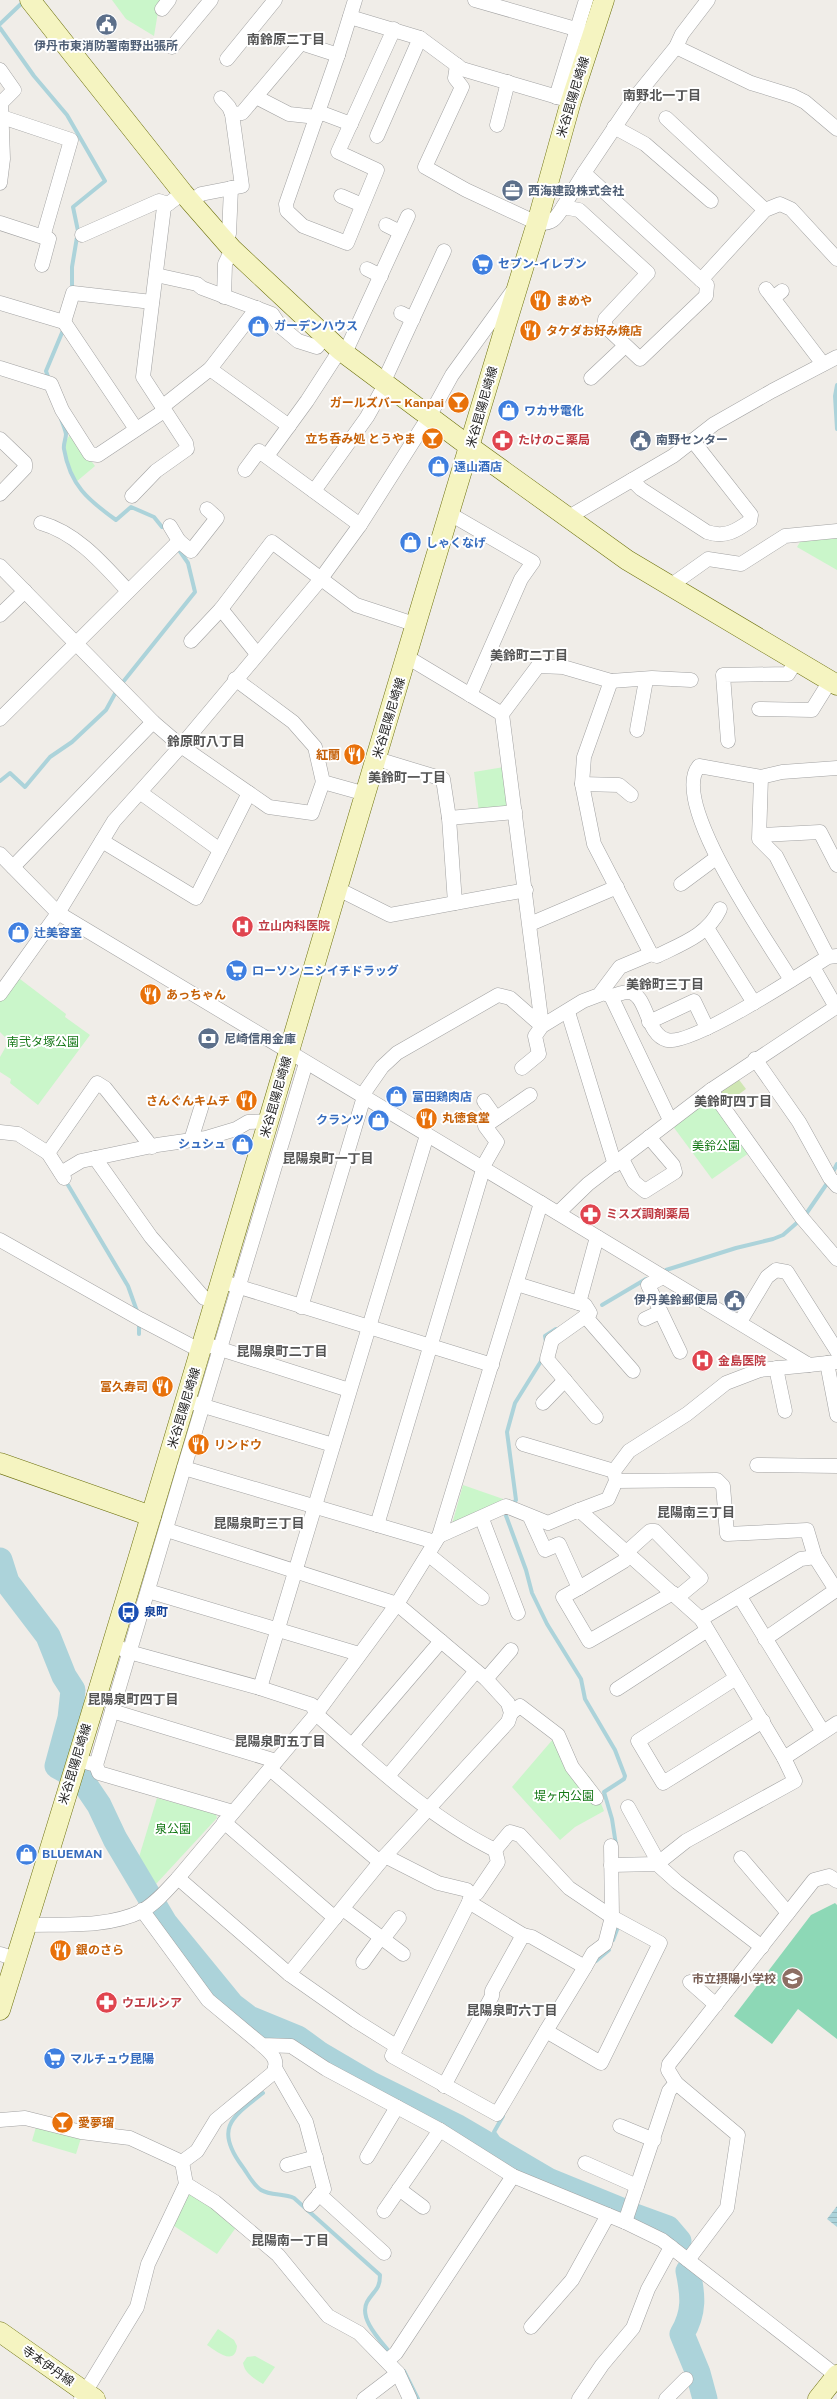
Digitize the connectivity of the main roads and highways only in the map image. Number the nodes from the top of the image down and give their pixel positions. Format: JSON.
{"nodes":[{"id":1,"x":30,"y":0,"type":"edge"},
{"id":2,"x":604,"y":0,"type":"edge"},
{"id":3,"x":470,"y":447,"type":"junction"},
{"id":4,"x":834,"y":683,"type":"edge"},
{"id":5,"x":0,"y":1463,"type":"edge"},
{"id":6,"x":151,"y":1516,"type":"junction"},
{"id":7,"x":8,"y":1956,"type":"edge"},
{"id":8,"x":0,"y":2010,"type":"edge"},
{"id":9,"x":0,"y":2332,"type":"edge"},
{"id":10,"x":837,"y":2375,"type":"edge"},
{"id":11,"x":87,"y":2397,"type":"edge"},
{"id":12,"x":818,"y":2399,"type":"edge"}],
"edges":[{"from":1,"to":3,"type":"main road"},
{"from":2,"to":3,"type":"main road","name":"米谷昆陽尼崎線"},
{"from":3,"to":4,"type":"main road"},
{"from":3,"to":6,"type":"main road","name":"米谷昆陽尼崎線"},
{"from":5,"to":6,"type":"main road"},
{"from":6,"to":7,"type":"main road","name":"米谷昆陽尼崎線"},
{"from":7,"to":8,"type":"main road","name":"米谷昆陽尼崎線"},
{"from":9,"to":11,"type":"main road","name":"寺本伊丹線"},
{"from":10,"to":12,"type":"main road"}]}
